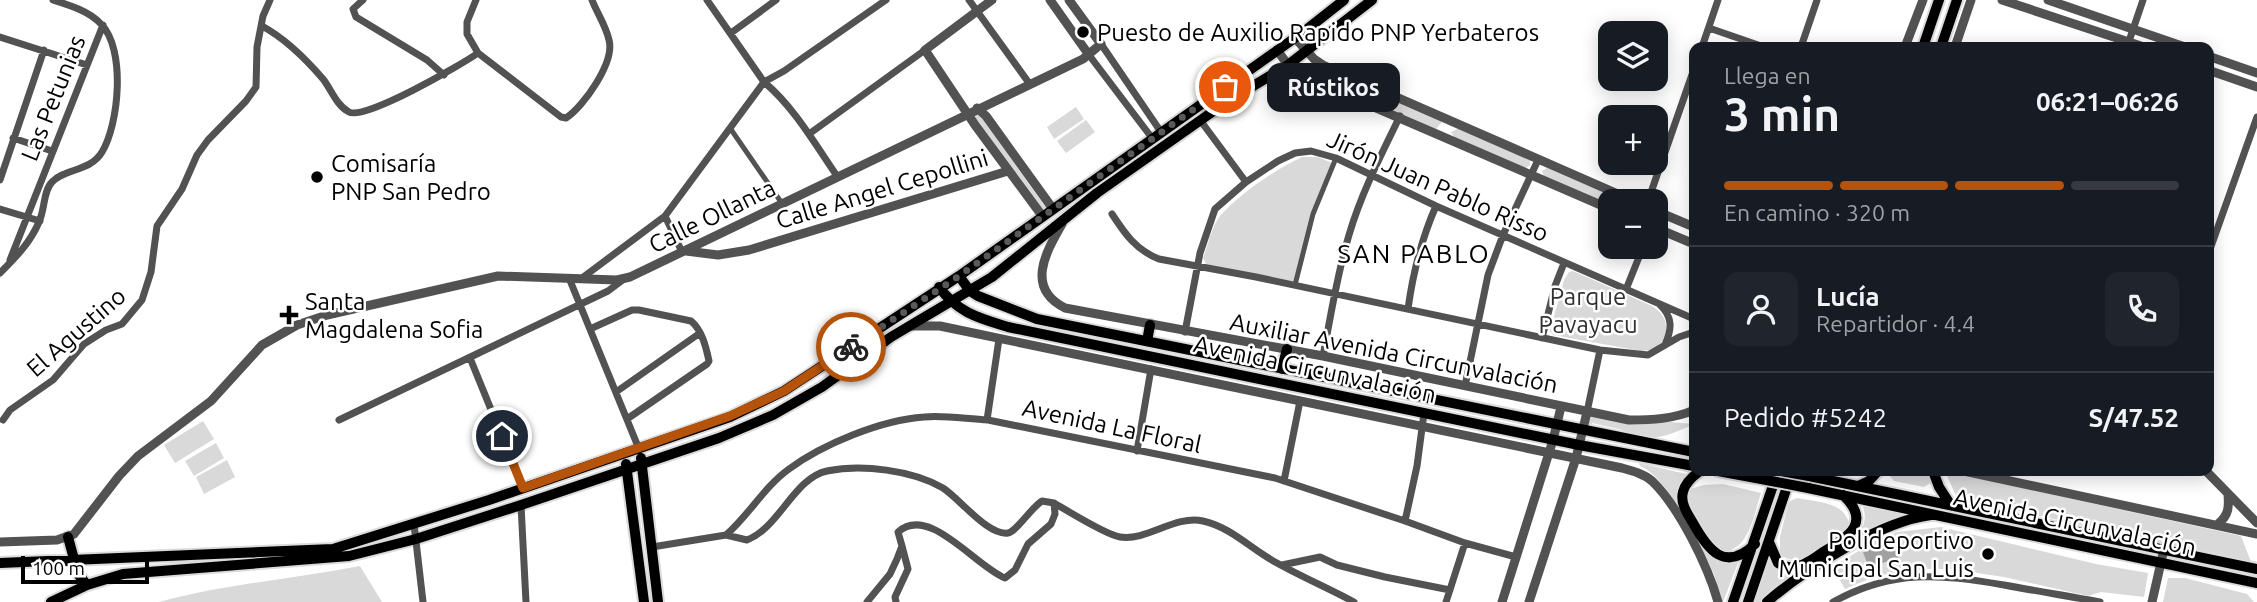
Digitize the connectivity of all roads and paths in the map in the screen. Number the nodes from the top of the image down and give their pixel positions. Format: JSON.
{"nodes":[{"id":1,"x":53,"y":0,"type":"edge"},
{"id":2,"x":270,"y":0,"type":"edge"},
{"id":3,"x":363,"y":0,"type":"edge"},
{"id":4,"x":476,"y":0,"type":"edge"},
{"id":5,"x":592,"y":0,"type":"edge"},
{"id":6,"x":707,"y":0,"type":"edge"},
{"id":7,"x":776,"y":0,"type":"edge"},
{"id":8,"x":886,"y":0,"type":"edge"},
{"id":9,"x":969,"y":0,"type":"edge"},
{"id":10,"x":992,"y":0,"type":"edge"},
{"id":11,"x":1049,"y":0,"type":"edge"},
{"id":12,"x":1069,"y":0,"type":"edge"},
{"id":13,"x":1344,"y":0,"type":"edge"},
{"id":14,"x":1372,"y":0,"type":"edge"},
{"id":15,"x":1718,"y":0,"type":"edge"},
{"id":16,"x":1817,"y":0,"type":"edge"},
{"id":17,"x":1923,"y":0,"type":"edge"},
{"id":18,"x":1939,"y":0,"type":"edge"},
{"id":19,"x":1958,"y":0,"type":"edge"},
{"id":20,"x":1971,"y":0,"type":"edge"},
{"id":21,"x":2048,"y":0,"type":"edge"},
{"id":22,"x":2143,"y":0,"type":"edge"},
{"id":23,"x":2008,"y":1,"type":"edge"},
{"id":24,"x":978,"y":11,"type":"junction"},
{"id":25,"x":2085,"y":13,"type":"junction"},
{"id":26,"x":103,"y":25,"type":"junction"},
{"id":27,"x":262,"y":26,"type":"junction"},
{"id":28,"x":2081,"y":26,"type":"junction"},
{"id":29,"x":1709,"y":28,"type":"junction"},
{"id":30,"x":2133,"y":29,"type":"junction"},
{"id":31,"x":731,"y":33,"type":"junction"},
{"id":32,"x":0,"y":37,"type":"edge"},
{"id":33,"x":1295,"y":38,"type":"junction"},
{"id":34,"x":1704,"y":42,"type":"edge"},
{"id":35,"x":1750,"y":42,"type":"edge"},
{"id":36,"x":1803,"y":42,"type":"edge"},
{"id":37,"x":1907,"y":42,"type":"edge"},
{"id":38,"x":1925,"y":42,"type":"edge"},
{"id":39,"x":1943,"y":42,"type":"edge"},
{"id":40,"x":1957,"y":42,"type":"edge"},
{"id":41,"x":2121,"y":42,"type":"edge"},
{"id":42,"x":2129,"y":42,"type":"edge"},
{"id":43,"x":2162,"y":42,"type":"edge"},
{"id":44,"x":1101,"y":44,"type":"junction"},
{"id":45,"x":44,"y":50,"type":"junction"},
{"id":46,"x":925,"y":50,"type":"junction"},
{"id":47,"x":1277,"y":50,"type":"junction"},
{"id":48,"x":1307,"y":51,"type":"junction"},
{"id":49,"x":478,"y":53,"type":"junction"},
{"id":50,"x":1088,"y":55,"type":"junction"},
{"id":51,"x":2214,"y":58,"type":"edge"},
{"id":52,"x":88,"y":65,"type":"junction"},
{"id":53,"x":1288,"y":65,"type":"junction"},
{"id":54,"x":2241,"y":68,"type":"junction"},
{"id":55,"x":2214,"y":72,"type":"edge"},
{"id":56,"x":2257,"y":73,"type":"edge"},
{"id":57,"x":444,"y":75,"type":"junction"},
{"id":58,"x":2236,"y":80,"type":"junction"},
{"id":59,"x":764,"y":82,"type":"junction"},
{"id":60,"x":1028,"y":83,"type":"junction"},
{"id":61,"x":1689,"y":83,"type":"edge"},
{"id":62,"x":2257,"y":87,"type":"edge"},
{"id":63,"x":977,"y":108,"type":"junction"},
{"id":64,"x":967,"y":113,"type":"junction"},
{"id":65,"x":1399,"y":116,"type":"junction"},
{"id":66,"x":2257,"y":117,"type":"edge"},
{"id":67,"x":1200,"y":120,"type":"junction"},
{"id":68,"x":1447,"y":121,"type":"junction"},
{"id":69,"x":730,"y":128,"type":"junction"},
{"id":70,"x":809,"y":134,"type":"junction"},
{"id":71,"x":1156,"y":135,"type":"junction"},
{"id":72,"x":1441,"y":135,"type":"junction"},
{"id":73,"x":13,"y":138,"type":"junction"},
{"id":74,"x":52,"y":151,"type":"junction"},
{"id":75,"x":1336,"y":158,"type":"junction"},
{"id":76,"x":1538,"y":160,"type":"junction"},
{"id":77,"x":1008,"y":171,"type":"junction"},
{"id":78,"x":1372,"y":175,"type":"junction"},
{"id":79,"x":1531,"y":175,"type":"junction"},
{"id":80,"x":837,"y":176,"type":"junction"},
{"id":81,"x":0,"y":180,"type":"edge"},
{"id":82,"x":1247,"y":182,"type":"junction"},
{"id":83,"x":1606,"y":189,"type":"edge"},
{"id":84,"x":1652,"y":189,"type":"edge"},
{"id":85,"x":781,"y":202,"type":"junction"},
{"id":86,"x":1598,"y":204,"type":"edge"},
{"id":87,"x":1436,"y":206,"type":"junction"},
{"id":88,"x":0,"y":209,"type":"edge"},
{"id":89,"x":1053,"y":209,"type":"junction"},
{"id":90,"x":1112,"y":214,"type":"dead end"},
{"id":91,"x":665,"y":216,"type":"junction"},
{"id":92,"x":27,"y":217,"type":"junction"},
{"id":93,"x":1043,"y":217,"type":"junction"},
{"id":94,"x":1065,"y":218,"type":"junction"},
{"id":95,"x":1668,"y":218,"type":"edge"},
{"id":96,"x":40,"y":221,"type":"junction"},
{"id":97,"x":1689,"y":225,"type":"edge"},
{"id":98,"x":1668,"y":233,"type":"edge"},
{"id":99,"x":1503,"y":235,"type":"junction"},
{"id":100,"x":2214,"y":238,"type":"edge"},
{"id":101,"x":1689,"y":242,"type":"edge"},
{"id":102,"x":683,"y":251,"type":"junction"},
{"id":103,"x":1638,"y":259,"type":"edge"},
{"id":104,"x":9,"y":263,"type":"junction"},
{"id":105,"x":1564,"y":263,"type":"junction"},
{"id":106,"x":1198,"y":265,"type":"junction"},
{"id":107,"x":0,"y":272,"type":"edge"},
{"id":108,"x":959,"y":276,"type":"junction"},
{"id":109,"x":569,"y":278,"type":"junction"},
{"id":110,"x":582,"y":278,"type":"junction"},
{"id":111,"x":624,"y":279,"type":"junction"},
{"id":112,"x":1295,"y":285,"type":"junction"},
{"id":113,"x":939,"y":287,"type":"junction"},
{"id":114,"x":1627,"y":287,"type":"junction"},
{"id":115,"x":970,"y":291,"type":"junction"},
{"id":116,"x":1335,"y":294,"type":"junction"},
{"id":117,"x":1657,"y":302,"type":"junction"},
{"id":118,"x":951,"y":303,"type":"junction"},
{"id":119,"x":580,"y":305,"type":"junction"},
{"id":120,"x":1408,"y":309,"type":"junction"},
{"id":121,"x":1689,"y":316,"type":"edge"},
{"id":122,"x":1477,"y":324,"type":"junction"},
{"id":123,"x":1150,"y":325,"type":"junction"},
{"id":124,"x":911,"y":326,"type":"junction"},
{"id":125,"x":590,"y":329,"type":"junction"},
{"id":126,"x":1185,"y":332,"type":"junction"},
{"id":127,"x":700,"y":333,"type":"junction"},
{"id":128,"x":1689,"y":334,"type":"edge"},
{"id":129,"x":1542,"y":338,"type":"junction"},
{"id":130,"x":999,"y":340,"type":"junction"},
{"id":131,"x":1147,"y":341,"type":"junction"},
{"id":132,"x":1665,"y":346,"type":"junction"},
{"id":133,"x":1287,"y":349,"type":"junction"},
{"id":134,"x":1600,"y":350,"type":"junction"},
{"id":135,"x":1323,"y":356,"type":"junction"},
{"id":136,"x":470,"y":358,"type":"junction"},
{"id":137,"x":1151,"y":369,"type":"junction"},
{"id":138,"x":1282,"y":369,"type":"junction"},
{"id":139,"x":1465,"y":386,"type":"junction"},
{"id":140,"x":616,"y":392,"type":"junction"},
{"id":141,"x":1300,"y":401,"type":"junction"},
{"id":142,"x":1561,"y":407,"type":"junction"},
{"id":143,"x":1587,"y":412,"type":"junction"},
{"id":144,"x":1689,"y":412,"type":"edge"},
{"id":145,"x":1424,"y":413,"type":"junction"},
{"id":146,"x":627,"y":419,"type":"junction"},
{"id":147,"x":3,"y":420,"type":"dead end"},
{"id":148,"x":339,"y":420,"type":"dead end"},
{"id":149,"x":987,"y":420,"type":"junction"},
{"id":150,"x":1556,"y":425,"type":"junction"},
{"id":151,"x":1422,"y":426,"type":"junction"},
{"id":152,"x":1583,"y":430,"type":"junction"},
{"id":153,"x":1553,"y":440,"type":"junction"},
{"id":154,"x":1579,"y":445,"type":"junction"},
{"id":155,"x":639,"y":449,"type":"junction"},
{"id":156,"x":1137,"y":451,"type":"junction"},
{"id":157,"x":1549,"y":451,"type":"junction"},
{"id":158,"x":1689,"y":451,"type":"edge"},
{"id":159,"x":624,"y":454,"type":"junction"},
{"id":160,"x":1576,"y":458,"type":"junction"},
{"id":161,"x":643,"y":464,"type":"junction"},
{"id":162,"x":1689,"y":465,"type":"edge"},
{"id":163,"x":627,"y":469,"type":"junction"},
{"id":164,"x":1694,"y":476,"type":"edge"},
{"id":165,"x":1745,"y":476,"type":"edge"},
{"id":166,"x":1778,"y":476,"type":"edge"},
{"id":167,"x":1791,"y":476,"type":"edge"},
{"id":168,"x":1793,"y":476,"type":"edge"},
{"id":169,"x":1874,"y":476,"type":"edge"},
{"id":170,"x":1935,"y":476,"type":"edge"},
{"id":171,"x":1988,"y":476,"type":"edge"},
{"id":172,"x":2211,"y":476,"type":"edge"},
{"id":173,"x":1284,"y":481,"type":"junction"},
{"id":174,"x":1809,"y":482,"type":"junction"},
{"id":175,"x":1858,"y":486,"type":"junction"},
{"id":176,"x":523,"y":488,"type":"junction"},
{"id":177,"x":2228,"y":494,"type":"junction"},
{"id":178,"x":1843,"y":495,"type":"junction"},
{"id":179,"x":1054,"y":503,"type":"junction"},
{"id":180,"x":1950,"y":504,"type":"junction"},
{"id":181,"x":521,"y":505,"type":"junction"},
{"id":182,"x":1941,"y":515,"type":"junction"},
{"id":183,"x":1405,"y":521,"type":"junction"},
{"id":184,"x":2257,"y":523,"type":"edge"},
{"id":185,"x":414,"y":524,"type":"junction"},
{"id":186,"x":2218,"y":524,"type":"junction"},
{"id":187,"x":2257,"y":534,"type":"edge"},
{"id":188,"x":726,"y":535,"type":"junction"},
{"id":189,"x":68,"y":537,"type":"junction"},
{"id":190,"x":416,"y":539,"type":"junction"},
{"id":191,"x":0,"y":542,"type":"edge"},
{"id":192,"x":1769,"y":542,"type":"junction"},
{"id":193,"x":1465,"y":543,"type":"junction"},
{"id":194,"x":1755,"y":544,"type":"junction"},
{"id":195,"x":902,"y":546,"type":"junction"},
{"id":196,"x":652,"y":547,"type":"junction"},
{"id":197,"x":2164,"y":549,"type":"junction"},
{"id":198,"x":1516,"y":557,"type":"junction"},
{"id":199,"x":75,"y":561,"type":"junction"},
{"id":200,"x":2161,"y":562,"type":"junction"},
{"id":201,"x":0,"y":563,"type":"edge"},
{"id":202,"x":1281,"y":565,"type":"junction"},
{"id":203,"x":2257,"y":569,"type":"edge"},
{"id":204,"x":2257,"y":583,"type":"edge"},
{"id":205,"x":87,"y":585,"type":"junction"},
{"id":206,"x":1450,"y":590,"type":"junction"},
{"id":207,"x":51,"y":602,"type":"edge"},
{"id":208,"x":423,"y":602,"type":"edge"},
{"id":209,"x":526,"y":602,"type":"edge"},
{"id":210,"x":644,"y":602,"type":"edge"},
{"id":211,"x":658,"y":602,"type":"edge"},
{"id":212,"x":867,"y":602,"type":"edge"},
{"id":213,"x":896,"y":602,"type":"edge"},
{"id":214,"x":1354,"y":602,"type":"edge"},
{"id":215,"x":1446,"y":602,"type":"edge"},
{"id":216,"x":1502,"y":602,"type":"edge"},
{"id":217,"x":1529,"y":602,"type":"edge"},
{"id":218,"x":1718,"y":602,"type":"edge"},
{"id":219,"x":1733,"y":602,"type":"edge"},
{"id":220,"x":1748,"y":602,"type":"edge"},
{"id":221,"x":1767,"y":602,"type":"edge"},
{"id":222,"x":1833,"y":602,"type":"edge"},
{"id":223,"x":2100,"y":602,"type":"edge"},
{"id":224,"x":2152,"y":602,"type":"edge"}],
"edges":[{"from":1,"to":26,"type":"street"},
{"from":2,"to":27,"type":"street","name":"El Agustino"},
{"from":3,"to":57,"type":"street"},
{"from":4,"to":49,"type":"street"},
{"from":5,"to":49,"type":"street"},
{"from":6,"to":31,"type":"street"},
{"from":7,"to":31,"type":"street"},
{"from":8,"to":59,"type":"street"},
{"from":9,"to":24,"type":"street"},
{"from":10,"to":24,"type":"street"},
{"from":11,"to":50,"type":"street"},
{"from":12,"to":44,"type":"street"},
{"from":13,"to":33,"type":"main road"},
{"from":14,"to":48,"type":"main road"},
{"from":15,"to":29,"type":"street"},
{"from":16,"to":36,"type":"street"},
{"from":17,"to":37,"type":"street"},
{"from":18,"to":38,"type":"main road"},
{"from":19,"to":39,"type":"main road"},
{"from":20,"to":40,"type":"street"},
{"from":21,"to":25,"type":"street"},
{"from":22,"to":30,"type":"street"},
{"from":23,"to":28,"type":"street"},
{"from":24,"to":46,"type":"street"},
{"from":24,"to":60,"type":"street"},
{"from":25,"to":28,"type":"street"},
{"from":25,"to":30,"type":"street"},
{"from":26,"to":52,"type":"street","name":"Las Petunias"},
{"from":26,"to":96,"type":"street"},
{"from":27,"to":57,"type":"street"},
{"from":27,"to":147,"type":"street","name":"El Agustino"},
{"from":28,"to":41,"type":"street"},
{"from":29,"to":34,"type":"street"},
{"from":29,"to":35,"type":"street"},
{"from":30,"to":42,"type":"street"},
{"from":30,"to":43,"type":"street"},
{"from":31,"to":59,"type":"street"},
{"from":32,"to":45,"type":"street"},
{"from":33,"to":47,"type":"main road"},
{"from":33,"to":48,"type":"street"},
{"from":44,"to":50,"type":"street","name":"Calle Ollanta"},
{"from":44,"to":71,"type":"street"},
{"from":45,"to":52,"type":"street"},
{"from":45,"to":73,"type":"street"},
{"from":46,"to":64,"type":"street"},
{"from":46,"to":70,"type":"street"},
{"from":47,"to":53,"type":"street"},
{"from":47,"to":71,"type":"main road"},
{"from":48,"to":53,"type":"main road"},
{"from":48,"to":68,"type":"street"},
{"from":49,"to":57,"type":"street"},
{"from":50,"to":60,"type":"street","name":"Calle Ollanta"},
{"from":50,"to":71,"type":"street"},
{"from":51,"to":54,"type":"street"},
{"from":52,"to":74,"type":"street","name":"Las Petunias"},
{"from":53,"to":65,"type":"street"},
{"from":53,"to":67,"type":"main road"},
{"from":54,"to":56,"type":"street"},
{"from":54,"to":58,"type":"street"},
{"from":55,"to":58,"type":"street"},
{"from":58,"to":62,"type":"street"},
{"from":59,"to":69,"type":"street"},
{"from":59,"to":70,"type":"street"},
{"from":60,"to":63,"type":"street","name":"Calle Ollanta"},
{"from":61,"to":84,"type":"street"},
{"from":63,"to":64,"type":"street","name":"Calle Ollanta"},
{"from":63,"to":89,"type":"street"},
{"from":64,"to":77,"type":"street"},
{"from":64,"to":80,"type":"street","name":"Calle Ollanta"},
{"from":65,"to":72,"type":"street"},
{"from":65,"to":78,"type":"street"},
{"from":66,"to":100,"type":"street"},
{"from":67,"to":82,"type":"street"},
{"from":67,"to":94,"type":"main road"},
{"from":68,"to":72,"type":"street"},
{"from":68,"to":76,"type":"street"},
{"from":69,"to":85,"type":"street"},
{"from":69,"to":91,"type":"street"},
{"from":70,"to":80,"type":"street"},
{"from":71,"to":89,"type":"main road"},
{"from":72,"to":79,"type":"street"},
{"from":73,"to":74,"type":"street"},
{"from":73,"to":81,"type":"street"},
{"from":74,"to":92,"type":"street","name":"Las Petunias"},
{"from":75,"to":78,"type":"street","name":"Jirón Juan Pablo Risso"},
{"from":75,"to":82,"type":"street","name":"Jirón Juan Pablo Risso"},
{"from":75,"to":112,"type":"street"},
{"from":76,"to":79,"type":"street"},
{"from":76,"to":83,"type":"street"},
{"from":77,"to":93,"type":"street"},
{"from":77,"to":102,"type":"street","name":"Calle Angel Cepollini"},
{"from":78,"to":87,"type":"street","name":"Jirón Juan Pablo Risso"},
{"from":78,"to":116,"type":"street"},
{"from":79,"to":86,"type":"street"},
{"from":79,"to":99,"type":"street"},
{"from":80,"to":85,"type":"street","name":"Calle Ollanta"},
{"from":82,"to":106,"type":"street","name":"Jirón Juan Pablo Risso"},
{"from":85,"to":102,"type":"street","name":"Calle Ollanta"},
{"from":87,"to":99,"type":"street","name":"Jirón Juan Pablo Risso"},
{"from":87,"to":120,"type":"street"},
{"from":88,"to":92,"type":"street"},
{"from":89,"to":93,"type":"main road"},
{"from":90,"to":106,"type":"street"},
{"from":91,"to":102,"type":"street"},
{"from":91,"to":110,"type":"street"},
{"from":92,"to":96,"type":"street"},
{"from":92,"to":104,"type":"street","name":"Las Petunias"},
{"from":93,"to":108,"type":"main road"},
{"from":94,"to":115,"type":"main road"},
{"from":94,"to":123,"type":"street","name":"Auxiliar Avenida Circunvalación"},
{"from":95,"to":97,"type":"street"},
{"from":96,"to":104,"type":"street"},
{"from":98,"to":101,"type":"street"},
{"from":99,"to":105,"type":"street","name":"Jirón Juan Pablo Risso"},
{"from":99,"to":122,"type":"street"},
{"from":102,"to":111,"type":"street","name":"Calle Ollanta"},
{"from":103,"to":114,"type":"street"},
{"from":104,"to":107,"type":"street"},
{"from":105,"to":114,"type":"street","name":"Jirón Juan Pablo Risso"},
{"from":105,"to":129,"type":"street"},
{"from":106,"to":112,"type":"street"},
{"from":106,"to":126,"type":"street","name":"Jirón Juan Pablo Risso"},
{"from":108,"to":113,"type":"main road"},
{"from":108,"to":115,"type":"main road"},
{"from":109,"to":110,"type":"street"},
{"from":109,"to":119,"type":"street"},
{"from":109,"to":189,"type":"street"},
{"from":110,"to":111,"type":"street"},
{"from":111,"to":119,"type":"street","name":"Calle Ollanta"},
{"from":112,"to":116,"type":"street"},
{"from":113,"to":118,"type":"main road","name":"Avenida Circunvalación"},
{"from":113,"to":155,"type":"main road"},
{"from":114,"to":117,"type":"street","name":"Jirón Juan Pablo Risso"},
{"from":115,"to":118,"type":"main road"},
{"from":115,"to":131,"type":"main road","name":"Avenida Circunvalación"},
{"from":116,"to":120,"type":"street"},
{"from":116,"to":135,"type":"street"},
{"from":117,"to":121,"type":"street","name":"Jirón Juan Pablo Risso"},
{"from":117,"to":132,"type":"street"},
{"from":118,"to":124,"type":"main road"},
{"from":118,"to":145,"type":"main road","name":"Avenida Circunvalación"},
{"from":119,"to":125,"type":"street"},
{"from":119,"to":136,"type":"street","name":"Calle Ollanta"},
{"from":120,"to":122,"type":"street"},
{"from":122,"to":129,"type":"street"},
{"from":122,"to":139,"type":"street"},
{"from":123,"to":126,"type":"street","name":"Auxiliar Avenida Circunvalación"},
{"from":123,"to":131,"type":"main road"},
{"from":124,"to":130,"type":"street"},
{"from":124,"to":161,"type":"main road"},
{"from":125,"to":127,"type":"street"},
{"from":125,"to":140,"type":"street"},
{"from":126,"to":133,"type":"street","name":"Auxiliar Avenida Circunvalación"},
{"from":127,"to":140,"type":"street"},
{"from":127,"to":146,"type":"street"},
{"from":128,"to":132,"type":"street"},
{"from":129,"to":134,"type":"street"},
{"from":130,"to":137,"type":"street"},
{"from":130,"to":149,"type":"street"},
{"from":131,"to":138,"type":"main road","name":"Avenida Circunvalación"},
{"from":132,"to":134,"type":"street"},
{"from":133,"to":135,"type":"street","name":"Auxiliar Avenida Circunvalación"},
{"from":133,"to":138,"type":"main road"},
{"from":134,"to":143,"type":"street"},
{"from":135,"to":139,"type":"street","name":"Auxiliar Avenida Circunvalación"},
{"from":136,"to":148,"type":"street","name":"Calle Ollanta"},
{"from":136,"to":176,"type":"street"},
{"from":137,"to":141,"type":"street"},
{"from":137,"to":156,"type":"street"},
{"from":138,"to":150,"type":"main road","name":"Avenida Circunvalación"},
{"from":139,"to":142,"type":"street","name":"Auxiliar Avenida Circunvalación"},
{"from":140,"to":146,"type":"street"},
{"from":141,"to":151,"type":"street"},
{"from":141,"to":173,"type":"street"},
{"from":142,"to":143,"type":"street","name":"Auxiliar Avenida Circunvalación"},
{"from":142,"to":150,"type":"street"},
{"from":143,"to":144,"type":"street","name":"Auxiliar Avenida Circunvalación"},
{"from":143,"to":152,"type":"street"},
{"from":145,"to":151,"type":"street"},
{"from":145,"to":153,"type":"main road","name":"Avenida Circunvalación"},
{"from":146,"to":155,"type":"street"},
{"from":149,"to":156,"type":"street","name":"Avenida La Floral"},
{"from":149,"to":188,"type":"street","name":"Avenida La Floral"},
{"from":150,"to":152,"type":"main road","name":"Avenida Circunvalación"},
{"from":150,"to":153,"type":"street"},
{"from":151,"to":157,"type":"street"},
{"from":151,"to":183,"type":"street"},
{"from":152,"to":154,"type":"street"},
{"from":152,"to":158,"type":"main road","name":"Avenida Circunvalación"},
{"from":153,"to":154,"type":"main road","name":"Avenida Circunvalación"},
{"from":153,"to":157,"type":"street"},
{"from":154,"to":160,"type":"street"},
{"from":154,"to":162,"type":"main road","name":"Avenida Circunvalación"},
{"from":155,"to":159,"type":"main road"},
{"from":155,"to":161,"type":"main road"},
{"from":156,"to":173,"type":"street","name":"Avenida La Floral"},
{"from":157,"to":160,"type":"street"},
{"from":157,"to":198,"type":"street"},
{"from":159,"to":163,"type":"main road"},
{"from":159,"to":176,"type":"main road"},
{"from":160,"to":217,"type":"street"},
{"from":160,"to":218,"type":"street"},
{"from":161,"to":163,"type":"main road"},
{"from":161,"to":196,"type":"main road"},
{"from":163,"to":181,"type":"main road"},
{"from":163,"to":210,"type":"main road"},
{"from":164,"to":194,"type":"main road"},
{"from":165,"to":174,"type":"main road","name":"Avenida Circunvalación","bridge":true},
{"from":166,"to":194,"type":"main road"},
{"from":167,"to":192,"type":"main road"},
{"from":168,"to":174,"type":"main road","name":"Avenida Circunvalación","bridge":true},
{"from":169,"to":175,"type":"main road"},
{"from":170,"to":180,"type":"main road"},
{"from":171,"to":186,"type":"street"},
{"from":172,"to":177,"type":"street"},
{"from":173,"to":183,"type":"street","name":"Avenida La Floral"},
{"from":174,"to":175,"type":"main road","name":"Avenida Circunvalación"},
{"from":174,"to":178,"type":"main road","name":"Avenida Circunvalación"},
{"from":175,"to":180,"type":"main road","name":"Avenida Circunvalación"},
{"from":176,"to":185,"type":"main road"},
{"from":177,"to":184,"type":"street"},
{"from":177,"to":186,"type":"street"},
{"from":178,"to":182,"type":"main road","name":"Avenida Circunvalación"},
{"from":178,"to":192,"type":"main road"},
{"from":179,"to":188,"type":"street"},
{"from":179,"to":195,"type":"street"},
{"from":179,"to":202,"type":"street"},
{"from":180,"to":197,"type":"main road","name":"Avenida Circunvalación"},
{"from":181,"to":190,"type":"main road"},
{"from":181,"to":209,"type":"street"},
{"from":182,"to":200,"type":"main road","name":"Avenida Circunvalación"},
{"from":182,"to":221,"type":"main road"},
{"from":183,"to":193,"type":"street","name":"Avenida La Floral"},
{"from":185,"to":190,"type":"street"},
{"from":185,"to":199,"type":"main road"},
{"from":186,"to":187,"type":"street"},
{"from":188,"to":196,"type":"street"},
{"from":189,"to":191,"type":"street"},
{"from":189,"to":199,"type":"main road"},
{"from":190,"to":205,"type":"main road"},
{"from":190,"to":208,"type":"street"},
{"from":192,"to":220,"type":"main road"},
{"from":193,"to":198,"type":"street","name":"Avenida La Floral"},
{"from":193,"to":206,"type":"street"},
{"from":194,"to":219,"type":"main road"},
{"from":195,"to":212,"type":"street"},
{"from":195,"to":213,"type":"street"},
{"from":196,"to":211,"type":"main road"},
{"from":197,"to":200,"type":"street"},
{"from":197,"to":203,"type":"main road","name":"Avenida Circunvalación"},
{"from":198,"to":216,"type":"street"},
{"from":199,"to":201,"type":"main road"},
{"from":199,"to":205,"type":"main road"},
{"from":200,"to":204,"type":"main road","name":"Avenida Circunvalación"},
{"from":200,"to":224,"type":"street"},
{"from":202,"to":206,"type":"street"},
{"from":202,"to":214,"type":"street"},
{"from":205,"to":207,"type":"main road"},
{"from":206,"to":215,"type":"street"},
{"from":222,"to":223,"type":"street"}]}
